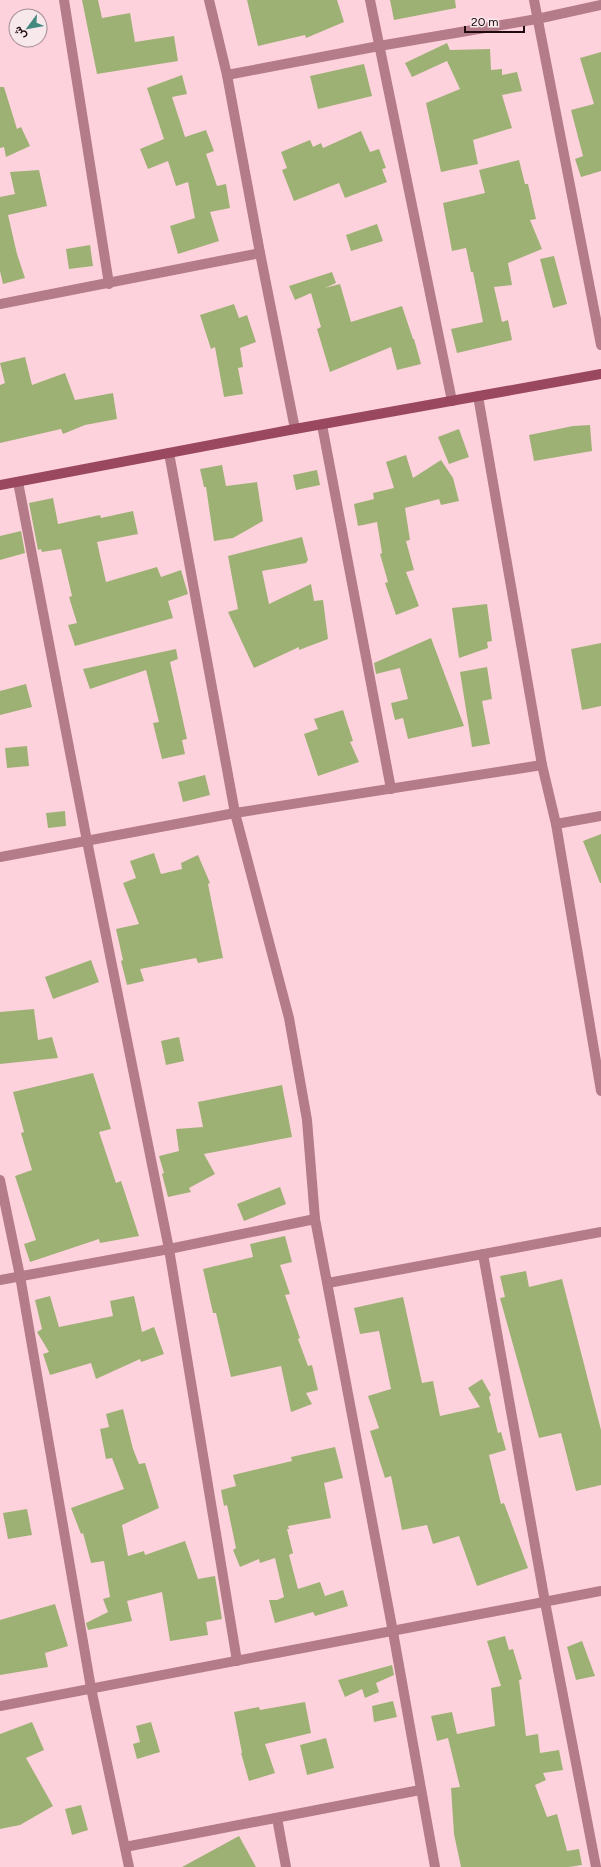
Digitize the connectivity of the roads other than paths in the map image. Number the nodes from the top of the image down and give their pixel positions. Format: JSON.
{"nodes":[{"id":1,"x":64,"y":0,"type":"edge"},
{"id":2,"x":210,"y":0,"type":"edge"},
{"id":3,"x":370,"y":0,"type":"edge"},
{"id":4,"x":534,"y":0,"type":"edge"},
{"id":5,"x":601,"y":5,"type":"edge"},
{"id":6,"x":537,"y":19,"type":"junction"},
{"id":7,"x":379,"y":46,"type":"junction"},
{"id":8,"x":227,"y":75,"type":"junction"},
{"id":9,"x":260,"y":254,"type":"junction"},
{"id":10,"x":109,"y":284,"type":"junction"},
{"id":11,"x":0,"y":304,"type":"edge"},
{"id":12,"x":601,"y":345,"type":"edge"},
{"id":13,"x":601,"y":374,"type":"edge"},
{"id":14,"x":478,"y":396,"type":"junction"},
{"id":15,"x":452,"y":401,"type":"junction"},
{"id":16,"x":322,"y":425,"type":"junction"},
{"id":17,"x":295,"y":429,"type":"junction"},
{"id":18,"x":169,"y":454,"type":"junction"},
{"id":19,"x":18,"y":482,"type":"junction"},
{"id":20,"x":0,"y":485,"type":"edge"},
{"id":21,"x":542,"y":765,"type":"junction"},
{"id":22,"x":391,"y":789,"type":"junction"},
{"id":23,"x":235,"y":813,"type":"junction"},
{"id":24,"x":601,"y":816,"type":"edge"},
{"id":25,"x":556,"y":824,"type":"junction"},
{"id":26,"x":87,"y":841,"type":"junction"},
{"id":27,"x":0,"y":857,"type":"edge"},
{"id":28,"x":601,"y":1091,"type":"edge"},
{"id":29,"x":0,"y":1180,"type":"edge"},
{"id":30,"x":315,"y":1219,"type":"junction"},
{"id":31,"x":601,"y":1232,"type":"edge"},
{"id":32,"x":169,"y":1250,"type":"junction"},
{"id":33,"x":483,"y":1254,"type":"junction"},
{"id":34,"x":20,"y":1276,"type":"junction"},
{"id":35,"x":0,"y":1280,"type":"edge"},
{"id":36,"x":328,"y":1283,"type":"junction"},
{"id":37,"x":601,"y":1591,"type":"edge"},
{"id":38,"x":544,"y":1602,"type":"junction"},
{"id":39,"x":393,"y":1632,"type":"junction"},
{"id":40,"x":237,"y":1661,"type":"junction"},
{"id":41,"x":91,"y":1688,"type":"junction"},
{"id":42,"x":0,"y":1706,"type":"edge"},
{"id":43,"x":420,"y":1790,"type":"junction"},
{"id":44,"x":276,"y":1818,"type":"junction"},
{"id":45,"x":126,"y":1847,"type":"junction"},
{"id":46,"x":129,"y":1867,"type":"edge"},
{"id":47,"x":286,"y":1867,"type":"edge"},
{"id":48,"x":435,"y":1867,"type":"edge"},
{"id":49,"x":596,"y":1867,"type":"edge"}],
"edges":[{"from":1,"to":10,"type":"street"},
{"from":2,"to":8,"type":"street"},
{"from":3,"to":7,"type":"street"},
{"from":4,"to":6,"type":"street"},
{"from":5,"to":6,"type":"street"},
{"from":6,"to":7,"type":"street"},
{"from":6,"to":12,"type":"street"},
{"from":7,"to":8,"type":"street"},
{"from":7,"to":15,"type":"street"},
{"from":8,"to":9,"type":"street"},
{"from":9,"to":10,"type":"street"},
{"from":9,"to":17,"type":"street"},
{"from":10,"to":11,"type":"street"},
{"from":13,"to":14,"type":"street"},
{"from":14,"to":15,"type":"street"},
{"from":14,"to":21,"type":"street"},
{"from":15,"to":16,"type":"street"},
{"from":16,"to":17,"type":"street"},
{"from":16,"to":22,"type":"street"},
{"from":17,"to":18,"type":"street"},
{"from":18,"to":19,"type":"street"},
{"from":18,"to":23,"type":"street"},
{"from":19,"to":20,"type":"street"},
{"from":19,"to":26,"type":"street"},
{"from":21,"to":22,"type":"street"},
{"from":21,"to":25,"type":"street"},
{"from":22,"to":23,"type":"street"},
{"from":23,"to":26,"type":"street"},
{"from":23,"to":30,"type":"street"},
{"from":24,"to":25,"type":"street"},
{"from":25,"to":28,"type":"street"},
{"from":26,"to":27,"type":"street"},
{"from":26,"to":32,"type":"street"},
{"from":29,"to":34,"type":"street"},
{"from":30,"to":32,"type":"street"},
{"from":30,"to":36,"type":"street"},
{"from":31,"to":33,"type":"street"},
{"from":32,"to":34,"type":"street"},
{"from":32,"to":40,"type":"street"},
{"from":33,"to":36,"type":"street"},
{"from":33,"to":38,"type":"street"},
{"from":34,"to":35,"type":"street"},
{"from":34,"to":41,"type":"street"},
{"from":36,"to":39,"type":"street"},
{"from":37,"to":38,"type":"street"},
{"from":38,"to":39,"type":"street"},
{"from":38,"to":49,"type":"street"},
{"from":39,"to":40,"type":"street"},
{"from":39,"to":43,"type":"street"},
{"from":40,"to":41,"type":"street"},
{"from":41,"to":42,"type":"street"},
{"from":41,"to":45,"type":"street"},
{"from":43,"to":44,"type":"street"},
{"from":43,"to":48,"type":"street"},
{"from":44,"to":45,"type":"street"},
{"from":44,"to":47,"type":"street"},
{"from":45,"to":46,"type":"street"}]}
